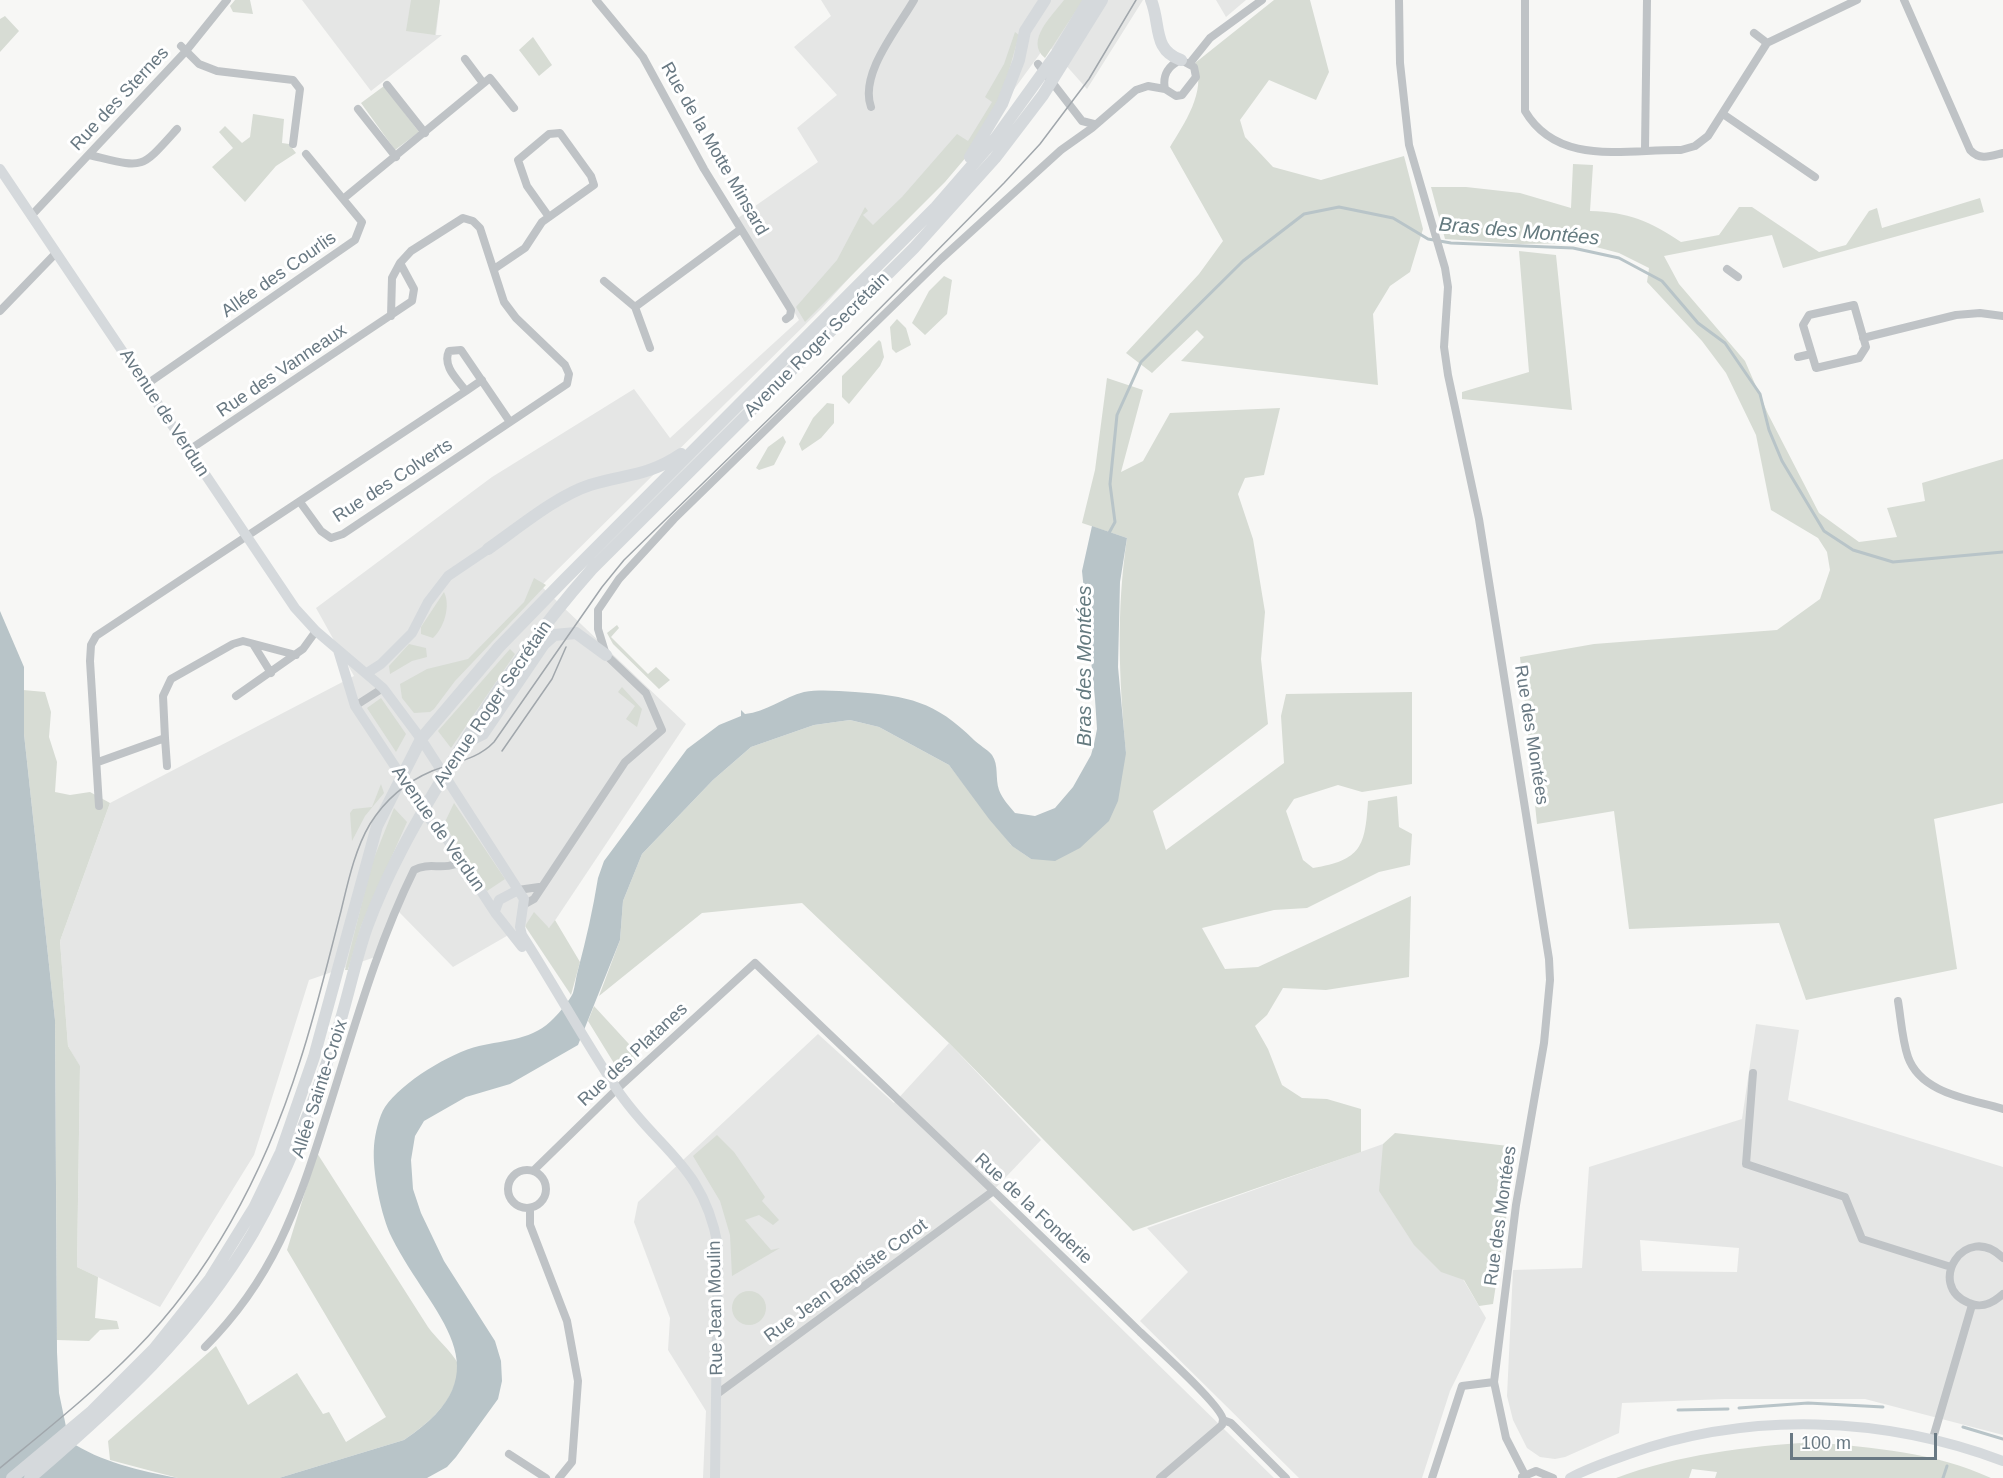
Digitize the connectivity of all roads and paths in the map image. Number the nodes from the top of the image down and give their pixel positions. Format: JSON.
{"nodes":[{"id":1,"x":227,"y":0,"type":"edge"},
{"id":2,"x":596,"y":0,"type":"edge"},
{"id":3,"x":914,"y":0,"type":"edge"},
{"id":4,"x":1045,"y":0,"type":"edge"},
{"id":5,"x":1089,"y":0,"type":"edge"},
{"id":6,"x":1102,"y":0,"type":"edge"},
{"id":7,"x":1151,"y":0,"type":"edge"},
{"id":8,"x":1262,"y":0,"type":"edge"},
{"id":9,"x":1399,"y":0,"type":"edge"},
{"id":10,"x":1525,"y":0,"type":"edge"},
{"id":11,"x":1647,"y":0,"type":"edge"},
{"id":12,"x":1857,"y":0,"type":"edge"},
{"id":13,"x":1904,"y":0,"type":"edge"},
{"id":14,"x":1754,"y":33,"type":"dead end"},
{"id":15,"x":1767,"y":43,"type":"junction"},
{"id":16,"x":184,"y":49,"type":"junction"},
{"id":17,"x":1061,"y":57,"type":"junction"},
{"id":18,"x":465,"y":59,"type":"dead end"},
{"id":19,"x":1186,"y":61,"type":"junction"},
{"id":20,"x":1038,"y":64,"type":"dead end"},
{"id":21,"x":483,"y":83,"type":"junction"},
{"id":22,"x":387,"y":84,"type":"dead end"},
{"id":23,"x":1165,"y":89,"type":"junction"},
{"id":24,"x":871,"y":107,"type":"dead end"},
{"id":25,"x":514,"y":108,"type":"dead end"},
{"id":26,"x":358,"y":109,"type":"dead end"},
{"id":27,"x":1722,"y":114,"type":"junction"},
{"id":28,"x":1094,"y":124,"type":"junction"},
{"id":29,"x":177,"y":129,"type":"dead end"},
{"id":30,"x":425,"y":133,"type":"junction"},
{"id":31,"x":293,"y":144,"type":"dead end"},
{"id":32,"x":1645,"y":149,"type":"junction"},
{"id":33,"x":2003,"y":153,"type":"edge"},
{"id":34,"x":306,"y":154,"type":"dead end"},
{"id":35,"x":89,"y":155,"type":"junction"},
{"id":36,"x":396,"y":157,"type":"junction"},
{"id":37,"x":0,"y":169,"type":"edge"},
{"id":38,"x":1815,"y":177,"type":"dead end"},
{"id":39,"x":343,"y":199,"type":"junction"},
{"id":40,"x":31,"y":216,"type":"junction"},
{"id":41,"x":549,"y":217,"type":"junction"},
{"id":42,"x":741,"y":229,"type":"junction"},
{"id":43,"x":56,"y":253,"type":"junction"},
{"id":44,"x":400,"y":263,"type":"junction"},
{"id":45,"x":494,"y":268,"type":"junction"},
{"id":46,"x":1727,"y":269,"type":"dead end"},
{"id":47,"x":1738,"y":276,"type":"dead end"},
{"id":48,"x":604,"y":280,"type":"dead end"},
{"id":49,"x":634,"y":307,"type":"junction"},
{"id":50,"x":0,"y":311,"type":"edge"},
{"id":51,"x":391,"y":316,"type":"junction"},
{"id":52,"x":2003,"y":316,"type":"edge"},
{"id":53,"x":786,"y":320,"type":"dead end"},
{"id":54,"x":814,"y":328,"type":"junction"},
{"id":55,"x":1863,"y":338,"type":"junction"},
{"id":56,"x":650,"y":348,"type":"dead end"},
{"id":57,"x":1811,"y":354,"type":"junction"},
{"id":58,"x":1798,"y":357,"type":"dead end"},
{"id":59,"x":483,"y":380,"type":"junction"},
{"id":60,"x":147,"y":384,"type":"junction"},
{"id":61,"x":466,"y":391,"type":"junction"},
{"id":62,"x":510,"y":422,"type":"junction"},
{"id":63,"x":702,"y":440,"type":"junction"},
{"id":64,"x":189,"y":450,"type":"junction"},
{"id":65,"x":300,"y":502,"type":"junction"},
{"id":66,"x":247,"y":537,"type":"junction"},
{"id":67,"x":488,"y":549,"type":"joint"},
{"id":68,"x":316,"y":631,"type":"junction"},
{"id":69,"x":253,"y":644,"type":"junction"},
{"id":70,"x":338,"y":649,"type":"junction"},
{"id":71,"x":296,"y":655,"type":"junction"},
{"id":72,"x":606,"y":655,"type":"junction"},
{"id":73,"x":271,"y":673,"type":"junction"},
{"id":74,"x":367,"y":673,"type":"junction"},
{"id":75,"x":383,"y":688,"type":"junction"},
{"id":76,"x":236,"y":696,"type":"dead end"},
{"id":77,"x":354,"y":706,"type":"junction"},
{"id":78,"x":165,"y":738,"type":"junction"},
{"id":79,"x":422,"y":739,"type":"junction"},
{"id":80,"x":463,"y":744,"type":"junction"},
{"id":81,"x":98,"y":762,"type":"junction"},
{"id":82,"x":167,"y":766,"type":"dead end"},
{"id":83,"x":444,"y":776,"type":"junction"},
{"id":84,"x":401,"y":777,"type":"junction"},
{"id":85,"x":99,"y":806,"type":"dead end"},
{"id":86,"x":423,"y":810,"type":"junction"},
{"id":87,"x":462,"y":861,"type":"junction"},
{"id":88,"x":539,"y":887,"type":"junction"},
{"id":89,"x":518,"y":890,"type":"junction"},
{"id":90,"x":524,"y":907,"type":"junction"},
{"id":91,"x":497,"y":914,"type":"junction"},
{"id":92,"x":755,"y":963,"type":"joint"},
{"id":93,"x":560,"y":998,"type":"junction"},
{"id":94,"x":1898,"y":1001,"type":"dead end"},
{"id":95,"x":585,"y":1036,"type":"joint"},
{"id":96,"x":1753,"y":1073,"type":"dead end"},
{"id":97,"x":617,"y":1089,"type":"junction"},
{"id":98,"x":2003,"y":1109,"type":"edge"},
{"id":99,"x":533,"y":1171,"type":"junction"},
{"id":100,"x":992,"y":1192,"type":"junction"},
{"id":101,"x":530,"y":1208,"type":"junction"},
{"id":102,"x":2003,"y":1258,"type":"edge"},
{"id":103,"x":1951,"y":1267,"type":"junction"},
{"id":104,"x":2003,"y":1294,"type":"edge"},
{"id":105,"x":1972,"y":1305,"type":"junction"},
{"id":106,"x":205,"y":1347,"type":"dead end"},
{"id":107,"x":1494,"y":1382,"type":"junction"},
{"id":108,"x":717,"y":1394,"type":"junction"},
{"id":109,"x":95,"y":1415,"type":"junction"},
{"id":110,"x":1223,"y":1420,"type":"junction"},
{"id":111,"x":1933,"y":1438,"type":"junction"},
{"id":112,"x":509,"y":1454,"type":"dead end"},
{"id":113,"x":2003,"y":1461,"type":"edge"},
{"id":114,"x":572,"y":1462,"type":"junction"},
{"id":115,"x":1523,"y":1476,"type":"edge"},
{"id":116,"x":12,"y":1478,"type":"edge"},
{"id":117,"x":30,"y":1478,"type":"edge"},
{"id":118,"x":546,"y":1478,"type":"edge"},
{"id":119,"x":559,"y":1478,"type":"edge"},
{"id":120,"x":570,"y":1478,"type":"edge"},
{"id":121,"x":715,"y":1478,"type":"edge"},
{"id":122,"x":1160,"y":1478,"type":"edge"},
{"id":123,"x":1286,"y":1478,"type":"edge"},
{"id":124,"x":1432,"y":1478,"type":"edge"},
{"id":125,"x":1553,"y":1478,"type":"edge"},
{"id":126,"x":1570,"y":1478,"type":"edge"}],
"edges":[{"from":1,"to":16,"type":"street","name":"Rue des Sternes"},
{"from":2,"to":42,"type":"street","name":"Rue de la Motte Minsard"},
{"from":3,"to":24,"type":"street"},
{"from":4,"to":54,"type":"main road"},
{"from":5,"to":17,"type":"main road","name":"Avenue Roger Secrétain"},
{"from":6,"to":17,"type":"main road","name":"Avenue Roger Secrétain"},
{"from":7,"to":19,"type":"main road"},
{"from":8,"to":19,"type":"street"},
{"from":9,"to":107,"type":"street","name":"Rue des Montées"},
{"from":10,"to":32,"type":"street"},
{"from":11,"to":32,"type":"street"},
{"from":12,"to":15,"type":"street"},
{"from":13,"to":33,"type":"street"},
{"from":14,"to":15,"type":"street"},
{"from":15,"to":27,"type":"street"},
{"from":16,"to":31,"type":"street"},
{"from":16,"to":35,"type":"street","name":"Rue des Sternes"},
{"from":17,"to":54,"type":"main road","name":"Avenue Roger Secrétain"},
{"from":17,"to":80,"type":"main road","name":"Avenue Roger Secrétain"},
{"from":18,"to":21,"type":"street"},
{"from":19,"to":23,"type":"street"},
{"from":19,"to":23,"type":"street"},
{"from":20,"to":28,"type":"street"},
{"from":21,"to":25,"type":"street"},
{"from":21,"to":30,"type":"street"},
{"from":22,"to":30,"type":"street"},
{"from":23,"to":28,"type":"street"},
{"from":26,"to":36,"type":"street"},
{"from":27,"to":32,"type":"street"},
{"from":27,"to":38,"type":"street"},
{"from":28,"to":72,"type":"street"},
{"from":29,"to":35,"type":"street"},
{"from":30,"to":36,"type":"street"},
{"from":34,"to":39,"type":"street"},
{"from":35,"to":40,"type":"street","name":"Rue des Sternes"},
{"from":36,"to":39,"type":"street"},
{"from":37,"to":40,"type":"street","name":"Avenue de Verdun"},
{"from":39,"to":60,"type":"street","name":"Allée des Courlis"},
{"from":40,"to":43,"type":"street","name":"Avenue de Verdun"},
{"from":41,"to":41,"type":"street"},
{"from":41,"to":45,"type":"street"},
{"from":42,"to":49,"type":"street"},
{"from":42,"to":53,"type":"street","name":"Rue de la Motte Minsard"},
{"from":43,"to":50,"type":"street"},
{"from":43,"to":60,"type":"street","name":"Avenue de Verdun"},
{"from":44,"to":45,"type":"street"},
{"from":44,"to":51,"type":"street"},
{"from":44,"to":51,"type":"street","name":"Rue des Vanneaux"},
{"from":45,"to":62,"type":"street","name":"Rue des Colverts"},
{"from":46,"to":47,"type":"street"},
{"from":48,"to":49,"type":"street"},
{"from":49,"to":56,"type":"street"},
{"from":51,"to":64,"type":"street","name":"Rue des Vanneaux"},
{"from":52,"to":55,"type":"street"},
{"from":54,"to":63,"type":"main road","name":"Avenue Roger Secrétain"},
{"from":55,"to":57,"type":"street"},
{"from":55,"to":57,"type":"street"},
{"from":57,"to":58,"type":"street"},
{"from":59,"to":61,"type":"street","name":"Rue des Colverts"},
{"from":59,"to":61,"type":"street"},
{"from":59,"to":62,"type":"street"},
{"from":60,"to":64,"type":"street","name":"Avenue de Verdun"},
{"from":61,"to":65,"type":"street","name":"Rue des Colverts"},
{"from":62,"to":65,"type":"street","name":"Rue des Colverts"},
{"from":63,"to":67,"type":"main road"},
{"from":63,"to":79,"type":"main road","name":"Avenue Roger Secrétain"},
{"from":64,"to":66,"type":"street","name":"Avenue de Verdun"},
{"from":65,"to":66,"type":"street","name":"Rue des Colverts"},
{"from":66,"to":68,"type":"street","name":"Avenue de Verdun"},
{"from":66,"to":81,"type":"street","name":"Rue des Colverts"},
{"from":67,"to":74,"type":"street"},
{"from":68,"to":70,"type":"street","name":"Avenue de Verdun"},
{"from":68,"to":71,"type":"street"},
{"from":69,"to":71,"type":"street"},
{"from":69,"to":73,"type":"street"},
{"from":69,"to":78,"type":"street"},
{"from":70,"to":74,"type":"street","name":"Avenue de Verdun"},
{"from":70,"to":77,"type":"street","name":"Avenue de Verdun"},
{"from":71,"to":73,"type":"street"},
{"from":72,"to":80,"type":"main road"},
{"from":72,"to":88,"type":"street"},
{"from":73,"to":76,"type":"street"},
{"from":74,"to":75,"type":"street","name":"Avenue de Verdun"},
{"from":75,"to":77,"type":"street"},
{"from":75,"to":79,"type":"street","name":"Avenue de Verdun"},
{"from":77,"to":84,"type":"street","name":"Avenue de Verdun"},
{"from":78,"to":81,"type":"street"},
{"from":78,"to":82,"type":"street"},
{"from":79,"to":83,"type":"street","name":"Avenue de Verdun"},
{"from":79,"to":84,"type":"main road","name":"Avenue Roger Secrétain"},
{"from":80,"to":83,"type":"main road","name":"Avenue Roger Secrétain"},
{"from":81,"to":85,"type":"street","name":"Rue des Colverts"},
{"from":83,"to":86,"type":"main road","name":"Avenue Roger Secrétain"},
{"from":83,"to":89,"type":"street","name":"Avenue de Verdun"},
{"from":84,"to":86,"type":"street","name":"Avenue de Verdun"},
{"from":84,"to":109,"type":"main road","name":"Avenue Roger Secrétain"},
{"from":86,"to":87,"type":"street","name":"Avenue de Verdun"},
{"from":86,"to":109,"type":"main road","name":"Avenue Roger Secrétain"},
{"from":87,"to":91,"type":"street","name":"Avenue de Verdun"},
{"from":87,"to":106,"type":"street","name":"Allée Sainte-Croix"},
{"from":88,"to":89,"type":"street"},
{"from":88,"to":90,"type":"street"},
{"from":89,"to":90,"type":"street","name":"Avenue de Verdun"},
{"from":89,"to":91,"type":"street","name":"Avenue de Verdun"},
{"from":90,"to":91,"type":"street"},
{"from":90,"to":93,"type":"street","name":"Avenue de Verdun"},
{"from":91,"to":93,"type":"street","name":"Avenue de Verdun"},
{"from":92,"to":97,"type":"street","name":"Rue des Platanes"},
{"from":92,"to":100,"type":"street","name":"Rue de la Fonderie"},
{"from":93,"to":95,"type":"street","name":"Avenue de Verdun"},
{"from":94,"to":98,"type":"street"},
{"from":95,"to":97,"type":"street","name":"Rue Jean Moulin"},
{"from":96,"to":103,"type":"street"},
{"from":97,"to":99,"type":"street","name":"Rue des Platanes"},
{"from":97,"to":108,"type":"street","name":"Rue Jean Moulin"},
{"from":99,"to":101,"type":"street"},
{"from":99,"to":101,"type":"street","name":"Rue des Platanes"},
{"from":100,"to":108,"type":"street","name":"Rue Jean Baptiste Corot"},
{"from":100,"to":110,"type":"street","name":"Rue de la Fonderie"},
{"from":101,"to":114,"type":"street"},
{"from":102,"to":103,"type":"street"},
{"from":103,"to":105,"type":"street"},
{"from":104,"to":105,"type":"street"},
{"from":105,"to":111,"type":"street"},
{"from":107,"to":115,"type":"street","name":"Rue des Montées"},
{"from":107,"to":124,"type":"street"},
{"from":108,"to":121,"type":"street","name":"Rue Jean Moulin"},
{"from":109,"to":116,"type":"main road"},
{"from":109,"to":117,"type":"main road"},
{"from":110,"to":122,"type":"street"},
{"from":110,"to":123,"type":"street","name":"Rue de la Fonderie"},
{"from":111,"to":113,"type":"street"},
{"from":111,"to":126,"type":"street"},
{"from":112,"to":118,"type":"street"},
{"from":114,"to":119,"type":"street"},
{"from":114,"to":120,"type":"street"},
{"from":115,"to":125,"type":"street"}]}
